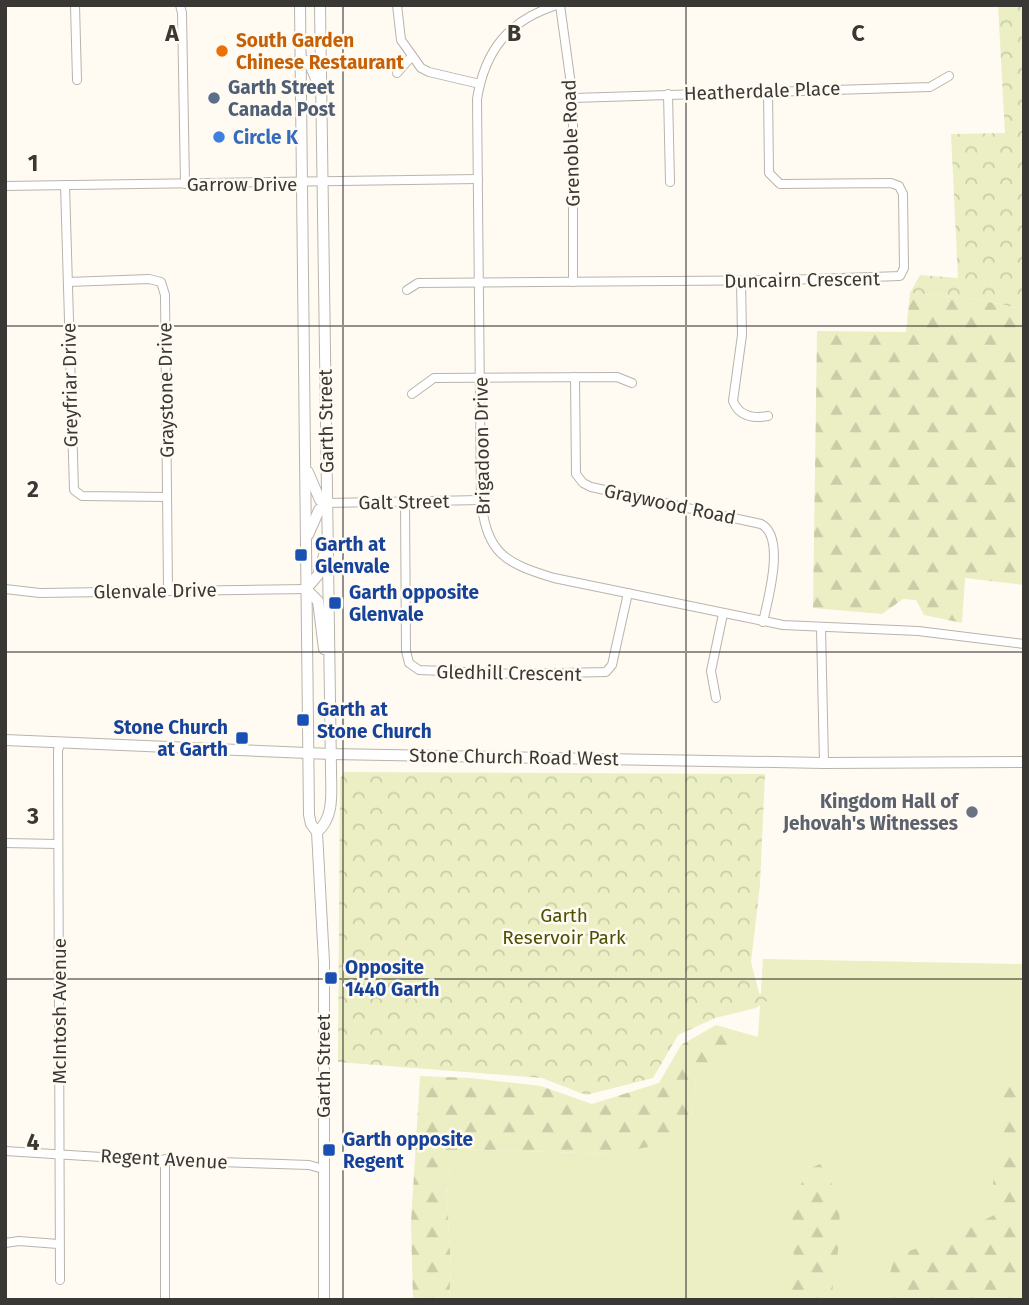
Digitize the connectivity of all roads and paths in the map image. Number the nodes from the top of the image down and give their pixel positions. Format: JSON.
{"nodes":[{"id":1,"x":75,"y":5,"type":"edge"},
{"id":2,"x":180,"y":5,"type":"edge"},
{"id":3,"x":300,"y":5,"type":"edge"},
{"id":4,"x":320,"y":5,"type":"edge"},
{"id":5,"x":397,"y":5,"type":"edge"},
{"id":6,"x":559,"y":5,"type":"edge"},
{"id":7,"x":412,"y":56,"type":"junction"},
{"id":8,"x":300,"y":59,"type":"junction"},
{"id":9,"x":397,"y":73,"type":"dead end"},
{"id":10,"x":949,"y":76,"type":"dead end"},
{"id":11,"x":77,"y":80,"type":"dead end"},
{"id":12,"x":480,"y":84,"type":"junction"},
{"id":13,"x":768,"y":91,"type":"junction"},
{"id":14,"x":322,"y":94,"type":"junction"},
{"id":15,"x":668,"y":94,"type":"junction"},
{"id":16,"x":573,"y":98,"type":"junction"},
{"id":17,"x":478,"y":179,"type":"junction"},
{"id":18,"x":670,"y":182,"type":"dead end"},
{"id":19,"x":302,"y":183,"type":"junction"},
{"id":20,"x":322,"y":183,"type":"junction"},
{"id":21,"x":185,"y":184,"type":"junction"},
{"id":22,"x":65,"y":185,"type":"junction"},
{"id":23,"x":5,"y":186,"type":"edge"},
{"id":24,"x":741,"y":281,"type":"junction"},
{"id":25,"x":68,"y":282,"type":"junction"},
{"id":26,"x":573,"y":282,"type":"junction"},
{"id":27,"x":478,"y":283,"type":"junction"},
{"id":28,"x":407,"y":290,"type":"dead end"},
{"id":29,"x":575,"y":377,"type":"junction"},
{"id":30,"x":480,"y":379,"type":"junction"},
{"id":31,"x":632,"y":383,"type":"dead end"},
{"id":32,"x":412,"y":394,"type":"dead end"},
{"id":33,"x":768,"y":416,"type":"dead end"},
{"id":34,"x":306,"y":467,"type":"junction"},
{"id":35,"x":167,"y":497,"type":"junction"},
{"id":36,"x":481,"y":500,"type":"junction"},
{"id":37,"x":405,"y":502,"type":"junction"},
{"id":38,"x":327,"y":503,"type":"junction"},
{"id":39,"x":328,"y":535,"type":"junction"},
{"id":40,"x":305,"y":541,"type":"junction"},
{"id":41,"x":5,"y":589,"type":"edge"},
{"id":42,"x":306,"y":589,"type":"junction"},
{"id":43,"x":168,"y":591,"type":"junction"},
{"id":44,"x":628,"y":593,"type":"junction"},
{"id":45,"x":723,"y":614,"type":"junction"},
{"id":46,"x":763,"y":621,"type":"junction"},
{"id":47,"x":821,"y":628,"type":"junction"},
{"id":48,"x":1024,"y":644,"type":"edge"},
{"id":49,"x":330,"y":693,"type":"junction"},
{"id":50,"x":716,"y":698,"type":"dead end"},
{"id":51,"x":5,"y":740,"type":"edge"},
{"id":52,"x":61,"y":742,"type":"junction"},
{"id":53,"x":309,"y":752,"type":"junction"},
{"id":54,"x":331,"y":754,"type":"junction"},
{"id":55,"x":1024,"y":762,"type":"edge"},
{"id":56,"x":824,"y":763,"type":"junction"},
{"id":57,"x":317,"y":832,"type":"junction"},
{"id":58,"x":5,"y":843,"type":"edge"},
{"id":59,"x":58,"y":844,"type":"junction"},
{"id":60,"x":5,"y":1151,"type":"edge"},
{"id":61,"x":59,"y":1154,"type":"junction"},
{"id":62,"x":165,"y":1159,"type":"junction"},
{"id":63,"x":323,"y":1169,"type":"junction"},
{"id":64,"x":5,"y":1243,"type":"edge"},
{"id":65,"x":58,"y":1244,"type":"junction"},
{"id":66,"x":60,"y":1280,"type":"dead end"},
{"id":67,"x":165,"y":1300,"type":"edge"},
{"id":68,"x":324,"y":1300,"type":"edge"}],
"edges":[{"from":1,"to":11,"type":"street"},
{"from":2,"to":21,"type":"street"},
{"from":3,"to":8,"type":"main road","name":"Garth Street"},
{"from":4,"to":14,"type":"main road","name":"Garth Street"},
{"from":5,"to":7,"type":"street"},
{"from":6,"to":12,"type":"street","name":"Brigadoon Drive"},
{"from":6,"to":16,"type":"street","name":"Grenoble Road"},
{"from":7,"to":9,"type":"street"},
{"from":7,"to":12,"type":"street"},
{"from":8,"to":14,"type":"main road"},
{"from":8,"to":19,"type":"main road","name":"Garth Street"},
{"from":10,"to":13,"type":"street","name":"Heatherdale Place"},
{"from":12,"to":17,"type":"street","name":"Brigadoon Drive"},
{"from":13,"to":15,"type":"street","name":"Heatherdale Place"},
{"from":13,"to":24,"type":"street","name":"Duncairn Crescent"},
{"from":14,"to":20,"type":"main road","name":"Garth Street"},
{"from":15,"to":16,"type":"street","name":"Heatherdale Place"},
{"from":15,"to":18,"type":"street"},
{"from":16,"to":26,"type":"street","name":"Grenoble Road"},
{"from":17,"to":20,"type":"street","name":"Garrow Drive"},
{"from":17,"to":27,"type":"street","name":"Brigadoon Drive"},
{"from":19,"to":20,"type":"street","name":"Garrow Drive"},
{"from":19,"to":21,"type":"street","name":"Garrow Drive"},
{"from":19,"to":34,"type":"main road","name":"Garth Street"},
{"from":20,"to":38,"type":"main road","name":"Garth Street"},
{"from":21,"to":22,"type":"street","name":"Garrow Drive"},
{"from":22,"to":23,"type":"street","name":"Garrow Drive"},
{"from":22,"to":25,"type":"street","name":"Greyfriar Drive"},
{"from":24,"to":26,"type":"street","name":"Duncairn Crescent"},
{"from":24,"to":33,"type":"street"},
{"from":25,"to":35,"type":"street","name":"Greyfriar Drive"},
{"from":25,"to":35,"type":"street","name":"Graystone Drive"},
{"from":26,"to":27,"type":"street","name":"Duncairn Crescent"},
{"from":27,"to":28,"type":"street","name":"Duncairn Crescent"},
{"from":27,"to":30,"type":"street","name":"Brigadoon Drive"},
{"from":29,"to":30,"type":"street"},
{"from":29,"to":31,"type":"street"},
{"from":29,"to":46,"type":"street","name":"Graywood Road"},
{"from":30,"to":32,"type":"street"},
{"from":30,"to":36,"type":"street","name":"Brigadoon Drive"},
{"from":34,"to":38,"type":"main road"},
{"from":34,"to":40,"type":"main road","name":"Garth Street"},
{"from":35,"to":43,"type":"street","name":"Graystone Drive"},
{"from":36,"to":37,"type":"street","name":"Galt Street"},
{"from":36,"to":44,"type":"street","name":"Brigadoon Drive"},
{"from":37,"to":38,"type":"street","name":"Galt Street"},
{"from":37,"to":44,"type":"street","name":"Gledhill Crescent"},
{"from":38,"to":39,"type":"main road","name":"Garth Street"},
{"from":38,"to":40,"type":"main road"},
{"from":39,"to":42,"type":"main road"},
{"from":39,"to":49,"type":"main road","name":"Garth Street"},
{"from":40,"to":42,"type":"main road","name":"Garth Street"},
{"from":41,"to":43,"type":"street","name":"Glenvale Drive"},
{"from":42,"to":43,"type":"street","name":"Glenvale Drive"},
{"from":42,"to":49,"type":"main road"},
{"from":42,"to":53,"type":"main road","name":"Garth Street"},
{"from":44,"to":45,"type":"street","name":"Brigadoon Drive"},
{"from":45,"to":46,"type":"street","name":"Brigadoon Drive"},
{"from":45,"to":50,"type":"street"},
{"from":46,"to":47,"type":"street","name":"Brigadoon Drive"},
{"from":47,"to":48,"type":"street","name":"Brigadoon Drive"},
{"from":47,"to":56,"type":"street"},
{"from":49,"to":54,"type":"main road","name":"Garth Street"},
{"from":51,"to":52,"type":"main road","name":"Stone Church Road West"},
{"from":52,"to":53,"type":"main road","name":"Stone Church Road West"},
{"from":52,"to":59,"type":"street","name":"McIntosh Avenue"},
{"from":53,"to":54,"type":"main road","name":"Stone Church Road West"},
{"from":53,"to":57,"type":"main road","name":"Garth Street"},
{"from":54,"to":56,"type":"main road","name":"Stone Church Road West"},
{"from":54,"to":57,"type":"main road","name":"Garth Street"},
{"from":55,"to":56,"type":"main road","name":"Stone Church Road West"},
{"from":57,"to":63,"type":"main road","name":"Garth Street"},
{"from":58,"to":59,"type":"street"},
{"from":59,"to":61,"type":"street","name":"McIntosh Avenue"},
{"from":60,"to":61,"type":"street","name":"Regent Avenue"},
{"from":61,"to":62,"type":"street","name":"Regent Avenue"},
{"from":61,"to":65,"type":"street","name":"McIntosh Avenue"},
{"from":62,"to":63,"type":"street","name":"Regent Avenue"},
{"from":62,"to":67,"type":"street"},
{"from":63,"to":68,"type":"main road","name":"Garth Street"},
{"from":64,"to":65,"type":"street"},
{"from":65,"to":66,"type":"street","name":"McIntosh Avenue"}]}
